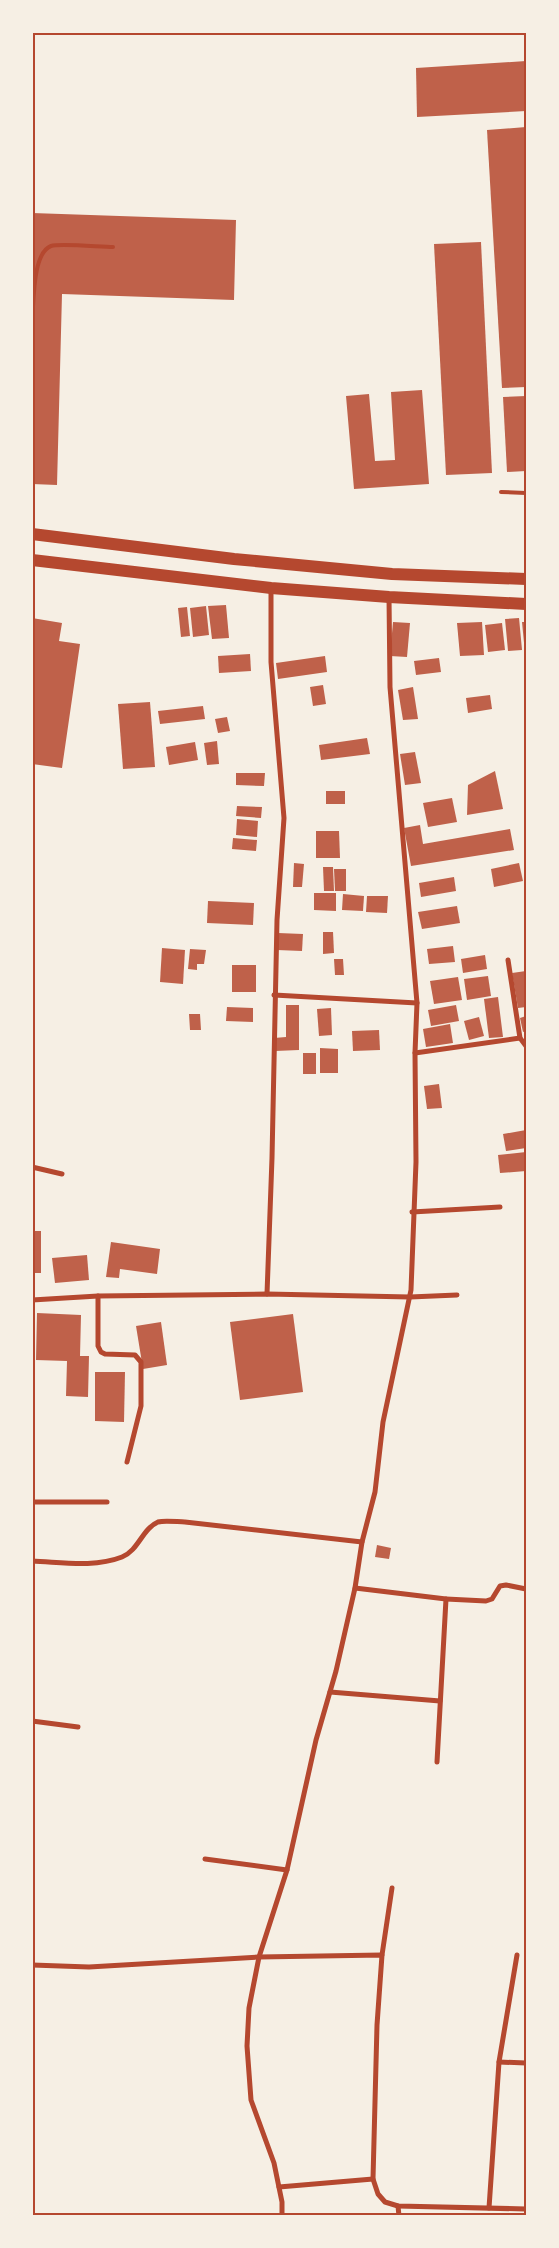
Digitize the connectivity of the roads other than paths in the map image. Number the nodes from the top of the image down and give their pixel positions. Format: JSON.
{"nodes":[{"id":1,"x":113,"y":247,"type":"dead end"},
{"id":2,"x":32,"y":322,"type":"edge"},
{"id":3,"x":501,"y":492,"type":"dead end"},
{"id":4,"x":526,"y":493,"type":"edge"},
{"id":5,"x":32,"y":534,"type":"edge"},
{"id":6,"x":32,"y":560,"type":"edge"},
{"id":7,"x":526,"y":579,"type":"edge"},
{"id":8,"x":271,"y":588,"type":"junction"},
{"id":9,"x":389,"y":597,"type":"junction"},
{"id":10,"x":526,"y":604,"type":"edge"},
{"id":11,"x":508,"y":960,"type":"dead end"},
{"id":12,"x":274,"y":995,"type":"junction"},
{"id":13,"x":417,"y":1003,"type":"junction"},
{"id":14,"x":520,"y":1038,"type":"junction"},
{"id":15,"x":526,"y":1046,"type":"edge"},
{"id":16,"x":415,"y":1053,"type":"junction"},
{"id":17,"x":32,"y":1167,"type":"edge"},
{"id":18,"x":62,"y":1174,"type":"dead end"},
{"id":19,"x":500,"y":1207,"type":"dead end"},
{"id":20,"x":412,"y":1212,"type":"junction"},
{"id":21,"x":267,"y":1294,"type":"junction"},
{"id":22,"x":457,"y":1295,"type":"dead end"},
{"id":23,"x":98,"y":1296,"type":"junction"},
{"id":24,"x":410,"y":1297,"type":"junction"},
{"id":25,"x":32,"y":1300,"type":"edge"},
{"id":26,"x":127,"y":1462,"type":"dead end"},
{"id":27,"x":32,"y":1502,"type":"edge"},
{"id":28,"x":107,"y":1502,"type":"dead end"},
{"id":29,"x":362,"y":1542,"type":"junction"},
{"id":30,"x":32,"y":1561,"type":"edge"},
{"id":31,"x":355,"y":1588,"type":"junction"},
{"id":32,"x":526,"y":1589,"type":"edge"},
{"id":33,"x":446,"y":1599,"type":"junction"},
{"id":34,"x":330,"y":1692,"type":"junction"},
{"id":35,"x":440,"y":1701,"type":"junction"},
{"id":36,"x":32,"y":1721,"type":"edge"},
{"id":37,"x":78,"y":1727,"type":"dead end"},
{"id":38,"x":437,"y":1762,"type":"dead end"},
{"id":39,"x":206,"y":1859,"type":"dead end"},
{"id":40,"x":287,"y":1870,"type":"junction"},
{"id":41,"x":392,"y":1888,"type":"dead end"},
{"id":42,"x":382,"y":1955,"type":"junction"},
{"id":43,"x":517,"y":1955,"type":"dead end"},
{"id":44,"x":259,"y":1957,"type":"junction"},
{"id":45,"x":32,"y":1965,"type":"edge"},
{"id":46,"x":499,"y":2062,"type":"junction"},
{"id":47,"x":526,"y":2063,"type":"edge"},
{"id":48,"x":374,"y":2178,"type":"junction"},
{"id":49,"x":279,"y":2186,"type":"junction"},
{"id":50,"x":398,"y":2206,"type":"junction"},
{"id":51,"x":489,"y":2208,"type":"junction"},
{"id":52,"x":526,"y":2209,"type":"edge"},
{"id":53,"x":282,"y":2216,"type":"edge"},
{"id":54,"x":399,"y":2216,"type":"edge"}],
"edges":[{"from":1,"to":2,"type":"lane"},
{"from":3,"to":4,"type":"lane"},
{"from":5,"to":7,"type":"highway"},
{"from":6,"to":8,"type":"highway"},
{"from":8,"to":9,"type":"highway"},
{"from":8,"to":12,"type":"street"},
{"from":9,"to":10,"type":"highway"},
{"from":9,"to":13,"type":"street"},
{"from":11,"to":14,"type":"street"},
{"from":12,"to":13,"type":"street"},
{"from":12,"to":21,"type":"street"},
{"from":13,"to":16,"type":"street"},
{"from":14,"to":15,"type":"street"},
{"from":14,"to":16,"type":"street"},
{"from":16,"to":20,"type":"street"},
{"from":17,"to":18,"type":"street"},
{"from":19,"to":20,"type":"street"},
{"from":20,"to":24,"type":"street"},
{"from":21,"to":23,"type":"street"},
{"from":21,"to":24,"type":"street"},
{"from":22,"to":24,"type":"street"},
{"from":23,"to":25,"type":"street"},
{"from":23,"to":26,"type":"street"},
{"from":24,"to":29,"type":"street"},
{"from":27,"to":28,"type":"street"},
{"from":29,"to":30,"type":"street"},
{"from":29,"to":31,"type":"street"},
{"from":31,"to":33,"type":"street"},
{"from":31,"to":34,"type":"street"},
{"from":32,"to":33,"type":"street"},
{"from":33,"to":35,"type":"street"},
{"from":34,"to":35,"type":"street"},
{"from":34,"to":40,"type":"street"},
{"from":35,"to":38,"type":"street"},
{"from":36,"to":37,"type":"street"},
{"from":39,"to":40,"type":"street"},
{"from":40,"to":44,"type":"street"},
{"from":41,"to":42,"type":"street"},
{"from":42,"to":44,"type":"street"},
{"from":42,"to":48,"type":"street"},
{"from":43,"to":46,"type":"street"},
{"from":44,"to":45,"type":"street"},
{"from":44,"to":49,"type":"street"},
{"from":46,"to":47,"type":"street"},
{"from":46,"to":51,"type":"street"},
{"from":48,"to":49,"type":"street"},
{"from":48,"to":50,"type":"street"},
{"from":49,"to":53,"type":"street"},
{"from":50,"to":51,"type":"street"},
{"from":50,"to":54,"type":"street"},
{"from":51,"to":52,"type":"street"}]}
